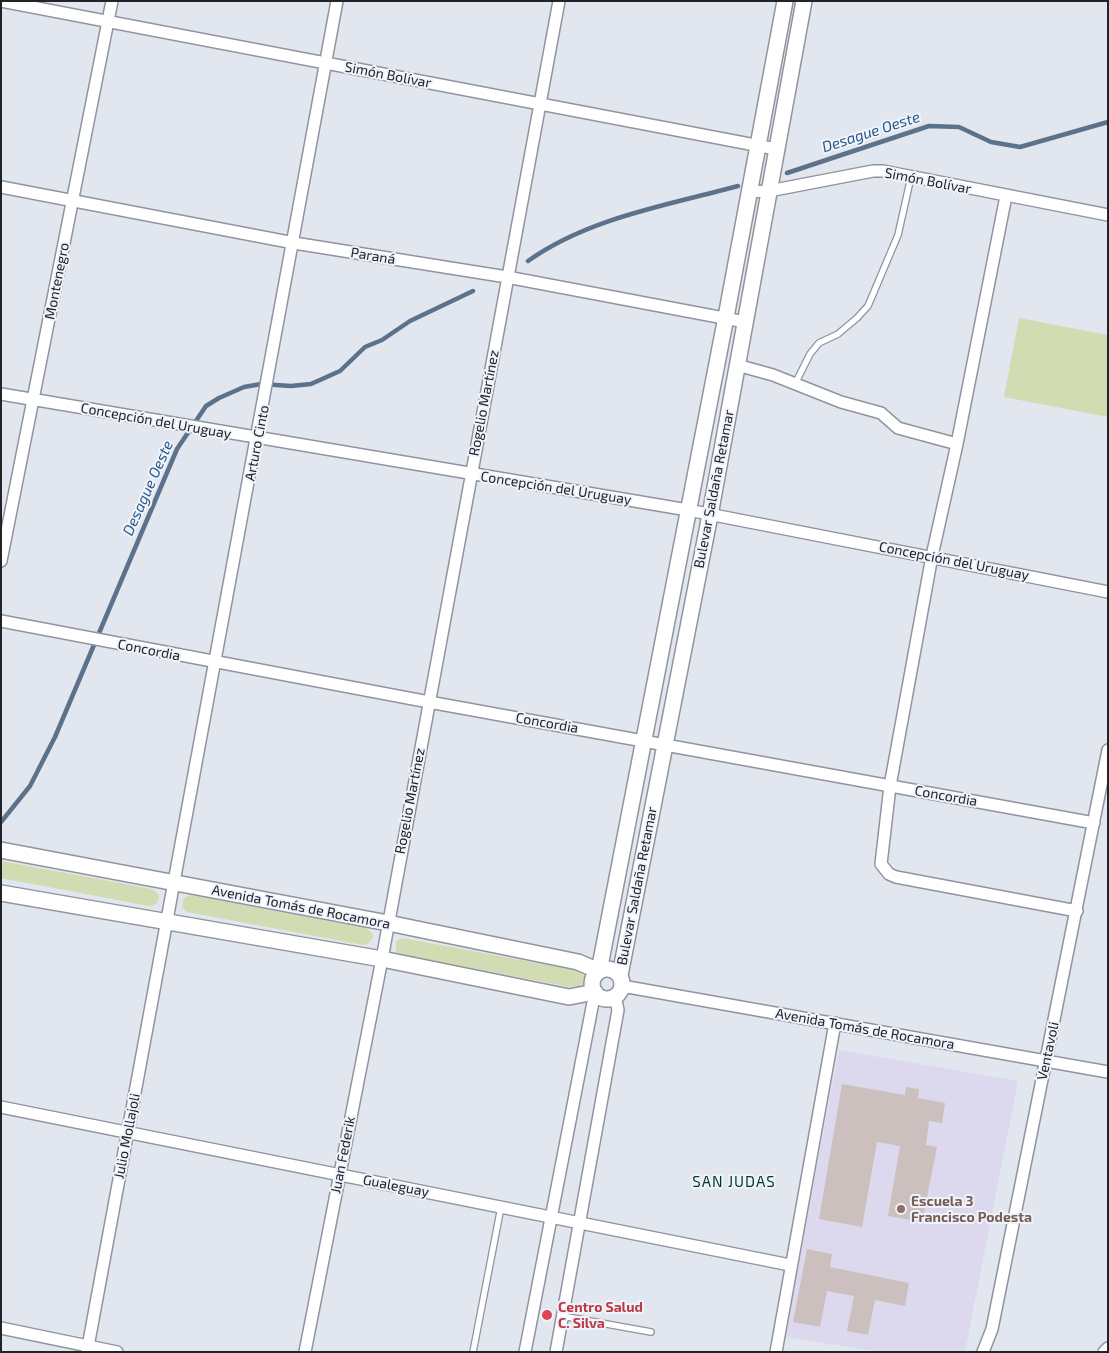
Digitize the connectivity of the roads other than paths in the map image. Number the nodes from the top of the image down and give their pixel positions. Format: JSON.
{"nodes":[{"id":1,"x":1,"y":1,"type":"edge"},
{"id":2,"x":112,"y":1,"type":"edge"},
{"id":3,"x":338,"y":1,"type":"edge"},
{"id":4,"x":559,"y":1,"type":"edge"},
{"id":5,"x":785,"y":1,"type":"edge"},
{"id":6,"x":804,"y":1,"type":"edge"},
{"id":7,"x":108,"y":21,"type":"junction"},
{"id":8,"x":326,"y":64,"type":"junction"},
{"id":9,"x":541,"y":104,"type":"junction"},
{"id":10,"x":756,"y":146,"type":"junction"},
{"id":11,"x":776,"y":149,"type":"junction"},
{"id":12,"x":910,"y":177,"type":"junction"},
{"id":13,"x":1,"y":187,"type":"edge"},
{"id":14,"x":769,"y":191,"type":"junction"},
{"id":15,"x":748,"y":192,"type":"junction"},
{"id":16,"x":1006,"y":196,"type":"junction"},
{"id":17,"x":73,"y":200,"type":"junction"},
{"id":18,"x":1108,"y":215,"type":"edge"},
{"id":19,"x":294,"y":243,"type":"junction"},
{"id":20,"x":507,"y":278,"type":"junction"},
{"id":21,"x":726,"y":317,"type":"junction"},
{"id":22,"x":745,"y":322,"type":"junction"},
{"id":23,"x":737,"y":365,"type":"junction"},
{"id":24,"x":795,"y":384,"type":"junction"},
{"id":25,"x":1,"y":394,"type":"edge"},
{"id":26,"x":33,"y":400,"type":"junction"},
{"id":27,"x":258,"y":438,"type":"junction"},
{"id":28,"x":957,"y":444,"type":"junction"},
{"id":29,"x":471,"y":474,"type":"junction"},
{"id":30,"x":688,"y":510,"type":"junction"},
{"id":31,"x":710,"y":514,"type":"junction"},
{"id":32,"x":932,"y":556,"type":"junction"},
{"id":33,"x":1,"y":562,"type":"edge"},
{"id":34,"x":1108,"y":592,"type":"edge"},
{"id":35,"x":1,"y":621,"type":"edge"},
{"id":36,"x":216,"y":663,"type":"junction"},
{"id":37,"x":429,"y":702,"type":"junction"},
{"id":38,"x":643,"y":740,"type":"junction"},
{"id":39,"x":665,"y":744,"type":"junction"},
{"id":40,"x":1108,"y":750,"type":"edge"},
{"id":41,"x":890,"y":786,"type":"junction"},
{"id":42,"x":1094,"y":824,"type":"junction"},
{"id":43,"x":1,"y":850,"type":"edge"},
{"id":44,"x":174,"y":883,"type":"junction"},
{"id":45,"x":1,"y":893,"type":"edge"},
{"id":46,"x":1077,"y":911,"type":"junction"},
{"id":47,"x":167,"y":921,"type":"junction"},
{"id":48,"x":388,"y":923,"type":"junction"},
{"id":49,"x":382,"y":960,"type":"junction"},
{"id":50,"x":599,"y":971,"type":"junction"},
{"id":51,"x":619,"y":986,"type":"junction"},
{"id":52,"x":595,"y":992,"type":"junction"},
{"id":53,"x":835,"y":1023,"type":"junction"},
{"id":54,"x":1046,"y":1061,"type":"junction"},
{"id":55,"x":1108,"y":1072,"type":"edge"},
{"id":56,"x":1,"y":1107,"type":"edge"},
{"id":57,"x":127,"y":1132,"type":"junction"},
{"id":58,"x":339,"y":1175,"type":"junction"},
{"id":59,"x":501,"y":1207,"type":"junction"},
{"id":60,"x":552,"y":1218,"type":"junction"},
{"id":61,"x":579,"y":1223,"type":"junction"},
{"id":62,"x":790,"y":1265,"type":"junction"},
{"id":63,"x":562,"y":1316,"type":"junction"},
{"id":64,"x":1,"y":1328,"type":"edge"},
{"id":65,"x":651,"y":1332,"type":"dead end"},
{"id":66,"x":1108,"y":1348,"type":"edge"},
{"id":67,"x":88,"y":1349,"type":"edge"},
{"id":68,"x":118,"y":1352,"type":"edge"},
{"id":69,"x":305,"y":1352,"type":"edge"},
{"id":70,"x":473,"y":1352,"type":"edge"},
{"id":71,"x":525,"y":1352,"type":"edge"},
{"id":72,"x":556,"y":1352,"type":"edge"},
{"id":73,"x":776,"y":1352,"type":"edge"},
{"id":74,"x":983,"y":1352,"type":"edge"},
{"id":75,"x":1104,"y":1352,"type":"edge"}],
"edges":[{"from":1,"to":7,"type":"street","name":"Simón Bolívar"},
{"from":2,"to":7,"type":"street","name":"Montenegro"},
{"from":3,"to":8,"type":"street","name":"Arturo Cinto"},
{"from":4,"to":9,"type":"street","name":"Rogelio Martínez"},
{"from":5,"to":10,"type":"street","name":"Bulevar Saldaña Retamar"},
{"from":6,"to":11,"type":"street","name":"Bulevar Saldaña Retamar"},
{"from":7,"to":8,"type":"street","name":"Simón Bolívar"},
{"from":7,"to":17,"type":"street","name":"Montenegro"},
{"from":8,"to":9,"type":"street","name":"Simón Bolívar"},
{"from":8,"to":19,"type":"street","name":"Arturo Cinto"},
{"from":9,"to":10,"type":"street","name":"Simón Bolívar"},
{"from":9,"to":20,"type":"street","name":"Rogelio Martínez"},
{"from":10,"to":11,"type":"street","name":"Simón Bolívar"},
{"from":10,"to":15,"type":"street","name":"Bulevar Saldaña Retamar"},
{"from":11,"to":14,"type":"street","name":"Bulevar Saldaña Retamar"},
{"from":12,"to":14,"type":"street","name":"Simón Bolívar"},
{"from":12,"to":16,"type":"street","name":"Simón Bolívar"},
{"from":12,"to":24,"type":"lane"},
{"from":13,"to":17,"type":"street","name":"Paraná"},
{"from":14,"to":15,"type":"street","name":"Simón Bolívar"},
{"from":14,"to":22,"type":"street","name":"Bulevar Saldaña Retamar"},
{"from":15,"to":21,"type":"street","name":"Bulevar Saldaña Retamar"},
{"from":16,"to":18,"type":"street","name":"Simón Bolívar"},
{"from":16,"to":28,"type":"street"},
{"from":17,"to":19,"type":"street","name":"Paraná"},
{"from":17,"to":26,"type":"street","name":"Montenegro"},
{"from":19,"to":20,"type":"street","name":"Paraná"},
{"from":19,"to":27,"type":"street","name":"Arturo Cinto"},
{"from":20,"to":21,"type":"street","name":"Paraná"},
{"from":20,"to":29,"type":"street","name":"Rogelio Martínez"},
{"from":21,"to":22,"type":"street","name":"Paraná"},
{"from":21,"to":30,"type":"street","name":"Bulevar Saldaña Retamar"},
{"from":22,"to":23,"type":"street","name":"Bulevar Saldaña Retamar"},
{"from":23,"to":24,"type":"street"},
{"from":23,"to":31,"type":"street","name":"Bulevar Saldaña Retamar"},
{"from":24,"to":28,"type":"street"},
{"from":25,"to":26,"type":"street","name":"Concepción del Uruguay"},
{"from":26,"to":27,"type":"street","name":"Concepción del Uruguay"},
{"from":26,"to":33,"type":"street","name":"Montenegro"},
{"from":27,"to":29,"type":"street","name":"Concepción del Uruguay"},
{"from":27,"to":36,"type":"street","name":"Arturo Cinto"},
{"from":28,"to":32,"type":"street"},
{"from":29,"to":30,"type":"street","name":"Concepción del Uruguay"},
{"from":29,"to":37,"type":"street","name":"Rogelio Martínez"},
{"from":30,"to":31,"type":"street","name":"Concepción del Uruguay"},
{"from":30,"to":38,"type":"street","name":"Bulevar Saldaña Retamar"},
{"from":31,"to":32,"type":"street","name":"Concepción del Uruguay"},
{"from":31,"to":39,"type":"street","name":"Bulevar Saldaña Retamar"},
{"from":32,"to":34,"type":"street","name":"Concepción del Uruguay"},
{"from":32,"to":41,"type":"street"},
{"from":35,"to":36,"type":"street","name":"Concordia"},
{"from":36,"to":37,"type":"street","name":"Concordia"},
{"from":36,"to":44,"type":"street","name":"Arturo Cinto"},
{"from":37,"to":38,"type":"street","name":"Concordia"},
{"from":37,"to":48,"type":"street","name":"Rogelio Martínez"},
{"from":38,"to":39,"type":"street","name":"Concordia"},
{"from":38,"to":50,"type":"street","name":"Bulevar Saldaña Retamar"},
{"from":39,"to":41,"type":"street","name":"Concordia"},
{"from":39,"to":51,"type":"street","name":"Bulevar Saldaña Retamar"},
{"from":40,"to":42,"type":"street","name":"Ventavoli"},
{"from":41,"to":42,"type":"street","name":"Concordia"},
{"from":41,"to":46,"type":"street"},
{"from":42,"to":46,"type":"street","name":"Ventavoli"},
{"from":43,"to":44,"type":"street","name":"Avenida Tomás de Rocamora"},
{"from":44,"to":47,"type":"street","name":"Julio Mollajoli"},
{"from":44,"to":48,"type":"street","name":"Avenida Tomás de Rocamora"},
{"from":45,"to":47,"type":"street"},
{"from":46,"to":54,"type":"street","name":"Ventavoli"},
{"from":47,"to":49,"type":"street"},
{"from":47,"to":57,"type":"street","name":"Julio Mollajoli"},
{"from":48,"to":49,"type":"street","name":"Rogelio Martínez"},
{"from":48,"to":50,"type":"street","name":"Avenida Tomás de Rocamora"},
{"from":49,"to":52,"type":"street"},
{"from":49,"to":58,"type":"street","name":"Juan Federik"},
{"from":50,"to":51,"type":"street","name":"Bulevar Saldaña Retamar"},
{"from":50,"to":52,"type":"street","name":"Bulevar Saldaña Retamar"},
{"from":51,"to":52,"type":"street"},
{"from":51,"to":53,"type":"street","name":"Avenida Tomás de Rocamora"},
{"from":51,"to":61,"type":"street","name":"Bulevar Saldaña Retamar"},
{"from":52,"to":60,"type":"street","name":"Bulevar Saldaña Retamar"},
{"from":53,"to":54,"type":"street","name":"Avenida Tomás de Rocamora"},
{"from":53,"to":62,"type":"street"},
{"from":54,"to":55,"type":"street","name":"Avenida Tomás de Rocamora"},
{"from":54,"to":74,"type":"street","name":"Ventavoli"},
{"from":56,"to":57,"type":"street","name":"Gualeguay"},
{"from":57,"to":58,"type":"street","name":"Gualeguay"},
{"from":57,"to":67,"type":"street","name":"Julio Mollajoli"},
{"from":58,"to":59,"type":"street","name":"Gualeguay"},
{"from":58,"to":69,"type":"street","name":"Juan Federik"},
{"from":59,"to":60,"type":"street","name":"Gualeguay"},
{"from":59,"to":70,"type":"lane"},
{"from":60,"to":61,"type":"street","name":"Gualeguay"},
{"from":60,"to":71,"type":"street","name":"Bulevar Saldaña Retamar"},
{"from":61,"to":62,"type":"street","name":"Gualeguay"},
{"from":61,"to":63,"type":"street","name":"Bulevar Saldaña Retamar"},
{"from":62,"to":73,"type":"street"},
{"from":63,"to":65,"type":"lane"},
{"from":63,"to":72,"type":"street","name":"Bulevar Saldaña Retamar"},
{"from":64,"to":67,"type":"street"},
{"from":66,"to":75,"type":"street"},
{"from":67,"to":68,"type":"street"}]}
